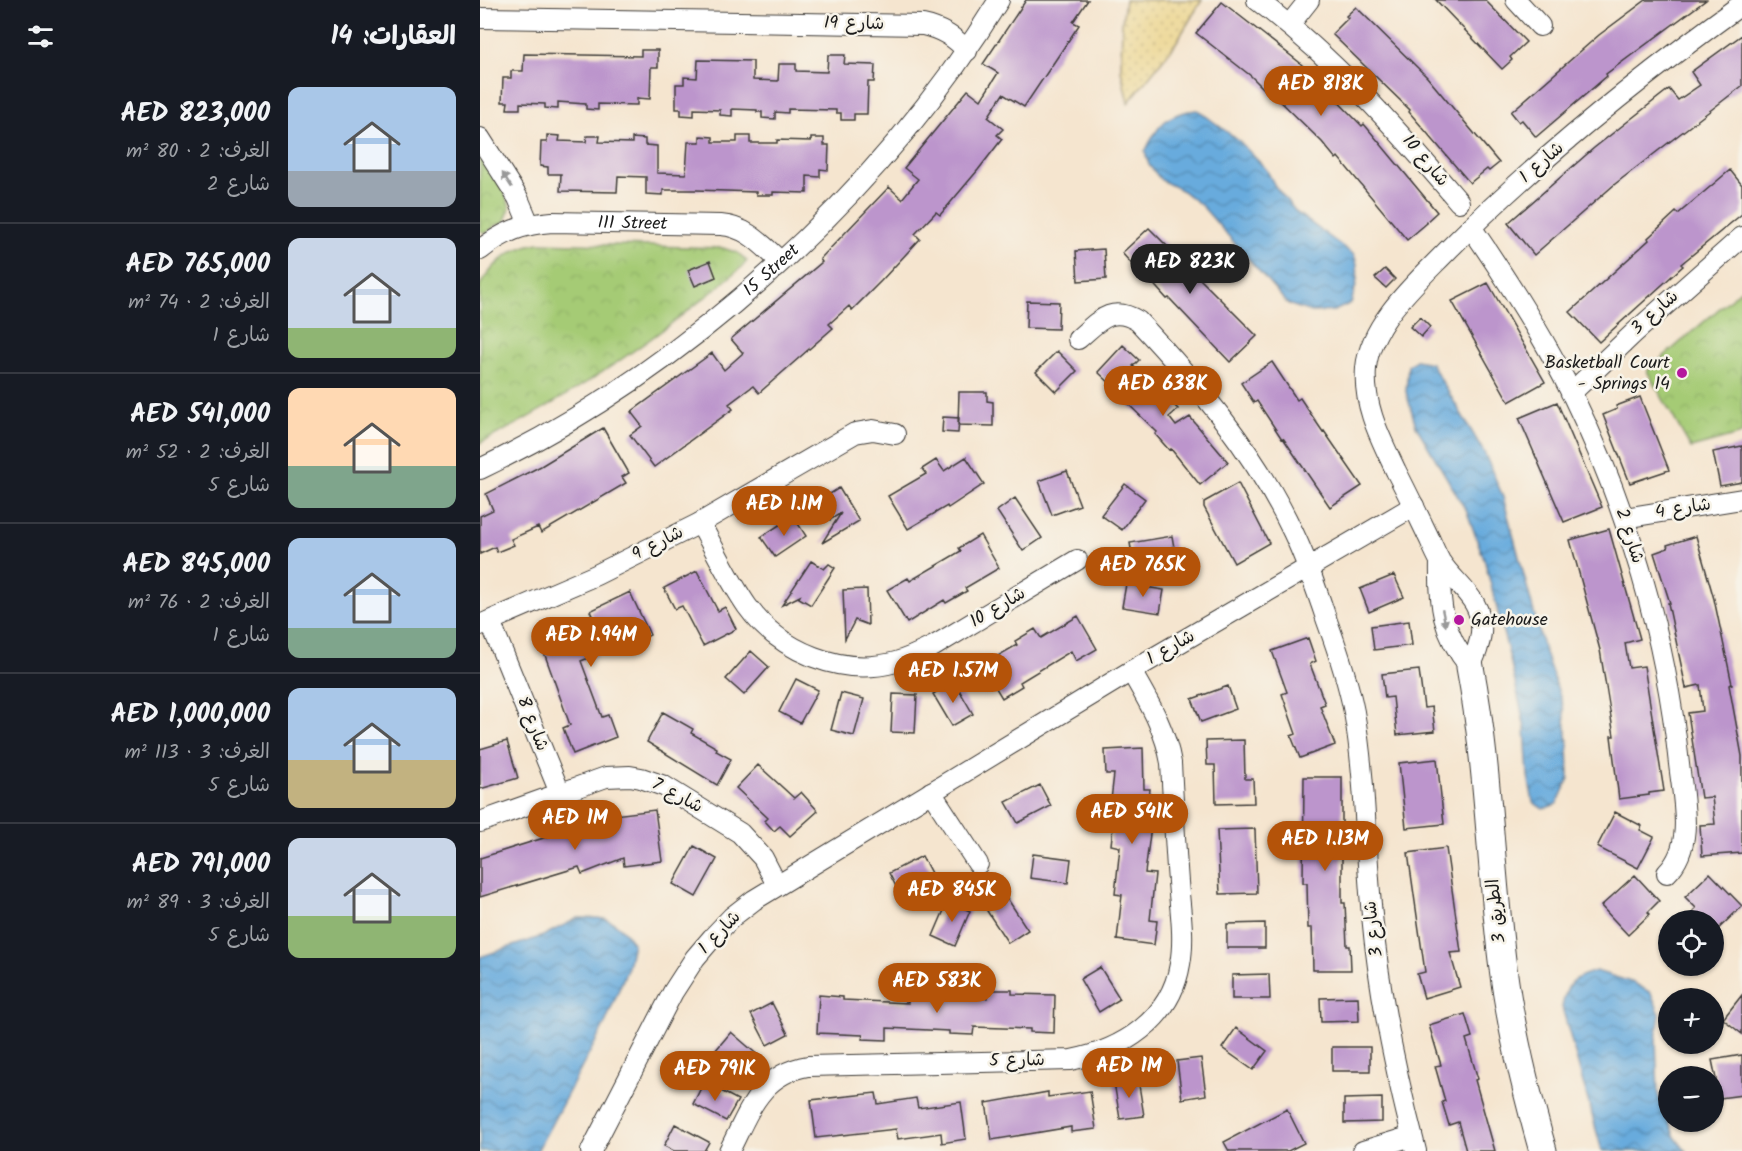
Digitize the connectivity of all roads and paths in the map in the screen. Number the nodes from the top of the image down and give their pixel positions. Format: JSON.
{"nodes":[{"id":1,"x":999,"y":0,"type":"edge"},
{"id":2,"x":1257,"y":0,"type":"edge"},
{"id":3,"x":1309,"y":0,"type":"edge"},
{"id":4,"x":1516,"y":0,"type":"edge"},
{"id":5,"x":1742,"y":4,"type":"edge"},
{"id":6,"x":480,"y":18,"type":"edge"},
{"id":7,"x":1290,"y":24,"type":"junction"},
{"id":8,"x":1540,"y":26,"type":"dead end"},
{"id":9,"x":968,"y":51,"type":"junction"},
{"id":10,"x":480,"y":138,"type":"edge"},
{"id":11,"x":1459,"y":202,"type":"dead end"},
{"id":12,"x":529,"y":224,"type":"junction"},
{"id":13,"x":1471,"y":227,"type":"junction"},
{"id":14,"x":1742,"y":237,"type":"edge"},
{"id":15,"x":480,"y":250,"type":"edge"},
{"id":16,"x":780,"y":261,"type":"junction"},
{"id":17,"x":1078,"y":339,"type":"dead end"},
{"id":18,"x":1571,"y":393,"type":"junction"},
{"id":19,"x":895,"y":434,"type":"dead end"},
{"id":20,"x":480,"y":469,"type":"edge"},
{"id":21,"x":1742,"y":499,"type":"edge"},
{"id":22,"x":1414,"y":506,"type":"junction"},
{"id":23,"x":1624,"y":518,"type":"junction"},
{"id":24,"x":700,"y":522,"type":"junction"},
{"id":25,"x":1077,"y":560,"type":"dead end"},
{"id":26,"x":1440,"y":561,"type":"junction"},
{"id":27,"x":1309,"y":568,"type":"junction"},
{"id":28,"x":485,"y":623,"type":"edge"},
{"id":29,"x":1475,"y":656,"type":"junction"},
{"id":30,"x":1131,"y":671,"type":"junction"},
{"id":31,"x":931,"y":792,"type":"junction"},
{"id":32,"x":560,"y":793,"type":"junction"},
{"id":33,"x":480,"y":822,"type":"edge"},
{"id":34,"x":978,"y":864,"type":"dead end"},
{"id":35,"x":1667,"y":873,"type":"dead end"},
{"id":36,"x":777,"y":885,"type":"junction"},
{"id":37,"x":1414,"y":1144,"type":"edge"},
{"id":38,"x":591,"y":1151,"type":"edge"},
{"id":39,"x":729,"y":1151,"type":"edge"},
{"id":40,"x":1363,"y":1151,"type":"edge"},
{"id":41,"x":1543,"y":1151,"type":"edge"}],
"edges":[{"from":1,"to":9,"type":"street","name":"I5 Street"},
{"from":2,"to":7,"type":"street","name":"شارع 10"},
{"from":3,"to":7,"type":"street"},
{"from":4,"to":8,"type":"street"},
{"from":5,"to":13,"type":"street","name":"شارع 1"},
{"from":6,"to":9,"type":"street","name":"I9 شارع"},
{"from":7,"to":11,"type":"street","name":"شارع 10"},
{"from":9,"to":16,"type":"street","name":"I5 Street"},
{"from":12,"to":10,"type":"street","one_way":true},
{"from":12,"to":15,"type":"street","name":"I11 Street"},
{"from":12,"to":16,"type":"street","name":"I11 Street"},
{"from":13,"to":18,"type":"street","name":"شارع 2"},
{"from":13,"to":22,"type":"street","name":"شارع 1"},
{"from":14,"to":18,"type":"street","name":"شارع 3"},
{"from":16,"to":20,"type":"street","name":"I5 Street"},
{"from":17,"to":27,"type":"street"},
{"from":18,"to":23,"type":"street","name":"شارع 2"},
{"from":19,"to":24,"type":"street","name":"شارع 9"},
{"from":21,"to":23,"type":"street","name":"شارع 4"},
{"from":22,"to":26,"type":"street"},
{"from":22,"to":27,"type":"street","name":"شارع 1"},
{"from":23,"to":35,"type":"street","name":"شارع 2"},
{"from":24,"to":25,"type":"street","name":"شارع 10"},
{"from":24,"to":28,"type":"street","name":"شارع 9"},
{"from":26,"to":29,"type":"street","name":"3 الطريق","one_way":true},
{"from":26,"to":29,"type":"street","name":"3 الطريق"},
{"from":27,"to":30,"type":"street","name":"شارع 1"},
{"from":27,"to":37,"type":"street","name":"شارع 3"},
{"from":28,"to":32,"type":"street","name":"شارع 8"},
{"from":29,"to":41,"type":"street","name":"3 الطريق"},
{"from":30,"to":31,"type":"street","name":"شارع 1"},
{"from":30,"to":39,"type":"street","name":"شارع 5"},
{"from":31,"to":34,"type":"street"},
{"from":31,"to":36,"type":"street","name":"شارع 1"},
{"from":32,"to":33,"type":"street","name":"شارع 7"},
{"from":32,"to":36,"type":"street","name":"شارع 7"},
{"from":36,"to":38,"type":"street","name":"شارع 1"},
{"from":37,"to":40,"type":"street"}]}
